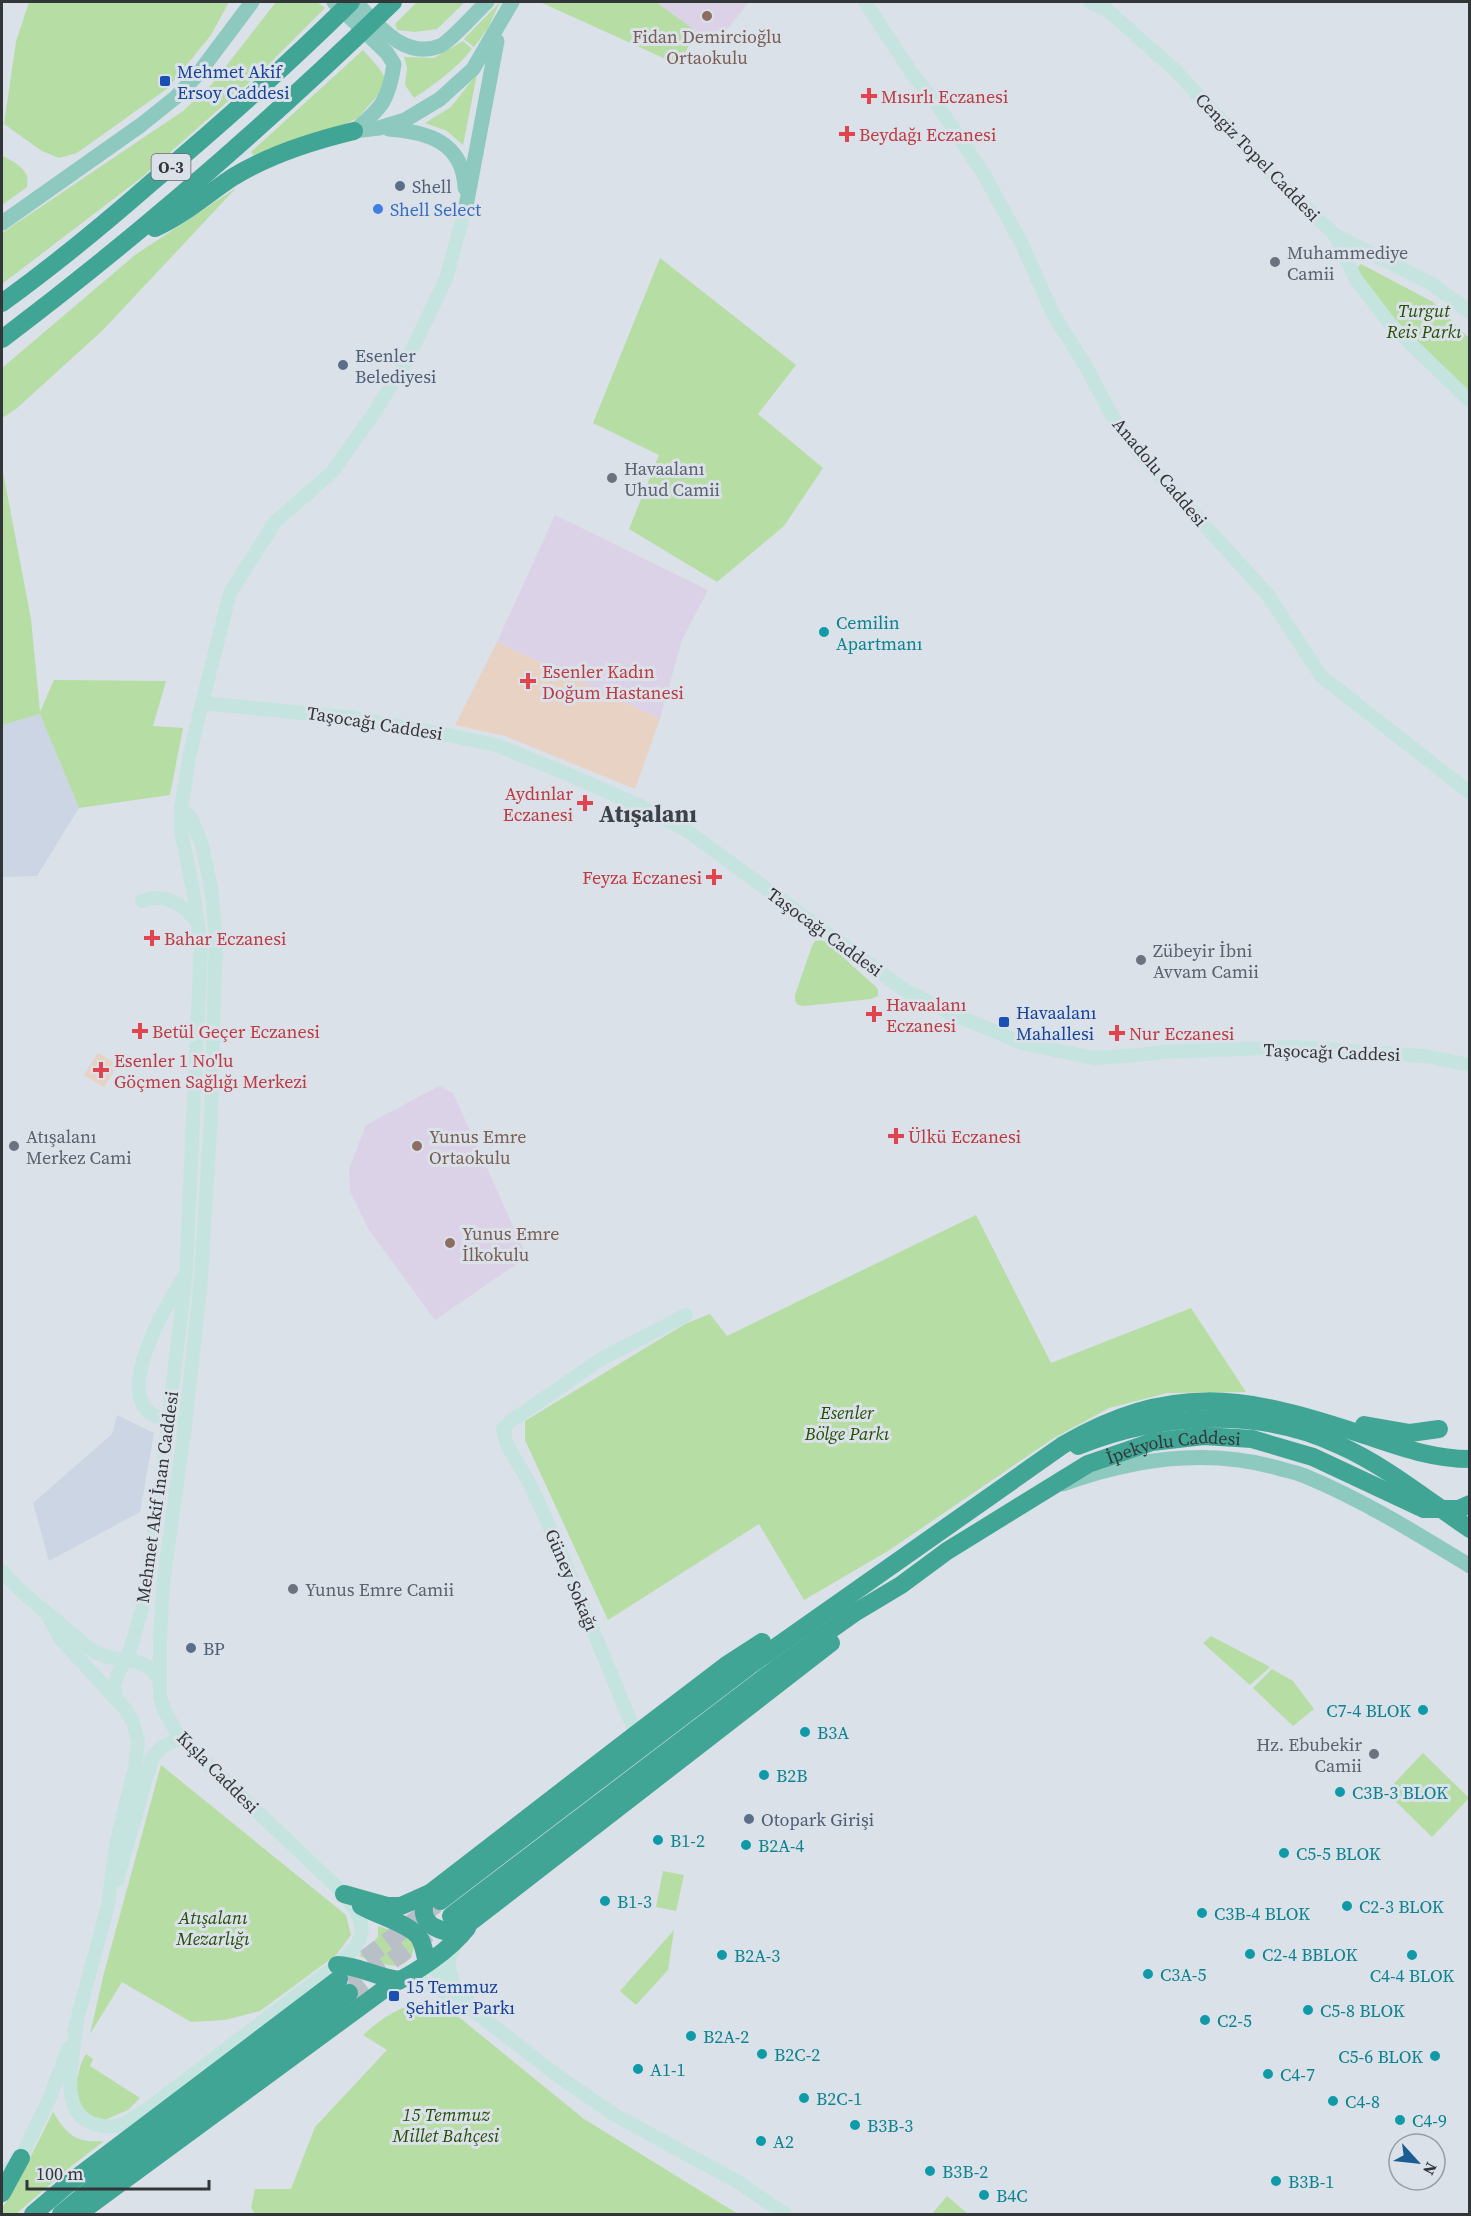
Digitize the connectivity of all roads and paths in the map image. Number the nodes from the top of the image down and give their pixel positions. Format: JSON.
{"nodes":[{"id":1,"x":252,"y":2,"type":"edge"},
{"id":2,"x":258,"y":2,"type":"edge"},
{"id":3,"x":334,"y":2,"type":"edge"},
{"id":4,"x":353,"y":2,"type":"edge"},
{"id":5,"x":393,"y":2,"type":"edge"},
{"id":6,"x":487,"y":2,"type":"edge"},
{"id":7,"x":512,"y":2,"type":"edge"},
{"id":8,"x":865,"y":2,"type":"edge"},
{"id":9,"x":1090,"y":2,"type":"edge"},
{"id":10,"x":244,"y":8,"type":"edge"},
{"id":11,"x":503,"y":19,"type":"junction"},
{"id":12,"x":379,"y":128,"type":"junction"},
{"id":13,"x":354,"y":132,"type":"junction"},
{"id":14,"x":466,"y":206,"type":"junction"},
{"id":15,"x":2,"y":223,"type":"edge"},
{"id":16,"x":1335,"y":235,"type":"junction"},
{"id":17,"x":132,"y":238,"type":"junction"},
{"id":18,"x":2,"y":303,"type":"edge"},
{"id":19,"x":1470,"y":312,"type":"edge"},
{"id":20,"x":2,"y":339,"type":"edge"},
{"id":21,"x":1470,"y":401,"type":"edge"},
{"id":22,"x":202,"y":703,"type":"junction"},
{"id":23,"x":1470,"y":793,"type":"edge"},
{"id":24,"x":181,"y":810,"type":"junction"},
{"id":25,"x":142,"y":901,"type":"dead end"},
{"id":26,"x":198,"y":923,"type":"junction"},
{"id":27,"x":1470,"y":1065,"type":"edge"},
{"id":28,"x":186,"y":1273,"type":"junction"},
{"id":29,"x":686,"y":1315,"type":"dead end"},
{"id":30,"x":186,"y":1418,"type":"junction"},
{"id":31,"x":169,"y":1419,"type":"junction"},
{"id":32,"x":1317,"y":1419,"type":"junction"},
{"id":33,"x":1439,"y":1429,"type":"dead end"},
{"id":34,"x":1470,"y":1459,"type":"edge"},
{"id":35,"x":1035,"y":1464,"type":"junction"},
{"id":36,"x":1034,"y":1498,"type":"junction"},
{"id":37,"x":1470,"y":1504,"type":"edge"},
{"id":38,"x":1470,"y":1529,"type":"edge"},
{"id":39,"x":905,"y":1556,"type":"junction"},
{"id":40,"x":1470,"y":1566,"type":"edge"},
{"id":41,"x":2,"y":1571,"type":"edge"},
{"id":42,"x":901,"y":1585,"type":"junction"},
{"id":43,"x":48,"y":1616,"type":"junction"},
{"id":44,"x":126,"y":1659,"type":"junction"},
{"id":45,"x":159,"y":1678,"type":"junction"},
{"id":46,"x":116,"y":1696,"type":"junction"},
{"id":47,"x":636,"y":1734,"type":"junction"},
{"id":48,"x":180,"y":1738,"type":"junction"},
{"id":49,"x":344,"y":1894,"type":"junction"},
{"id":50,"x":440,"y":1903,"type":"junction"},
{"id":51,"x":108,"y":1905,"type":"junction"},
{"id":52,"x":470,"y":1924,"type":"junction"},
{"id":53,"x":458,"y":1938,"type":"junction"},
{"id":54,"x":427,"y":1963,"type":"junction"},
{"id":55,"x":342,"y":1979,"type":"junction"},
{"id":56,"x":400,"y":1980,"type":"junction"},
{"id":57,"x":454,"y":1985,"type":"junction"},
{"id":58,"x":478,"y":2013,"type":"junction"},
{"id":59,"x":76,"y":2023,"type":"junction"},
{"id":60,"x":21,"y":2158,"type":"junction"},
{"id":61,"x":2,"y":2175,"type":"edge"},
{"id":62,"x":2,"y":2193,"type":"edge"},
{"id":63,"x":33,"y":2214,"type":"edge"},
{"id":64,"x":61,"y":2214,"type":"edge"},
{"id":65,"x":78,"y":2214,"type":"edge"},
{"id":66,"x":785,"y":2214,"type":"edge"}],
"edges":[{"from":1,"to":10,"type":"main road"},
{"from":2,"to":10,"type":"main road"},
{"from":3,"to":13,"type":"main road"},
{"from":4,"to":6,"type":"main road"},
{"from":4,"to":18,"type":"highway","number":"O-3"},
{"from":5,"to":17,"type":"highway","number":"O-3"},
{"from":7,"to":11,"type":"main road"},
{"from":8,"to":23,"type":"main road","name":"Anadolu Caddesi"},
{"from":9,"to":16,"type":"main road","name":"Cengiz Topel Caddesi"},
{"from":10,"to":15,"type":"main road"},
{"from":11,"to":12,"type":"main road"},
{"from":11,"to":14,"type":"main road"},
{"from":12,"to":13,"type":"main road"},
{"from":12,"to":14,"type":"main road"},
{"from":13,"to":17,"type":"highway"},
{"from":14,"to":22,"type":"main road","name":"Mehmet Akif İnan Caddesi"},
{"from":16,"to":19,"type":"main road","name":"Cengiz Topel Caddesi"},
{"from":16,"to":21,"type":"main road"},
{"from":17,"to":20,"type":"highway","number":"O-3"},
{"from":22,"to":24,"type":"main road","name":"Mehmet Akif İnan Caddesi"},
{"from":22,"to":27,"type":"main road","name":"Taşocağı Caddesi"},
{"from":24,"to":26,"type":"main road","name":"Mehmet Akif İnan Caddesi"},
{"from":24,"to":30,"type":"main road","name":"Mehmet Akif İnan Caddesi"},
{"from":25,"to":26,"type":"main road"},
{"from":26,"to":28,"type":"main road","name":"Mehmet Akif İnan Caddesi"},
{"from":28,"to":31,"type":"main road","name":"Mehmet Akif İnan Caddesi"},
{"from":28,"to":31,"type":"main road"},
{"from":29,"to":47,"type":"main road","name":"Güney Sokağı"},
{"from":30,"to":31,"type":"main road"},
{"from":30,"to":45,"type":"main road","name":"Mehmet Akif İnan Caddesi"},
{"from":31,"to":44,"type":"main road","name":"Mehmet Akif İnan Caddesi"},
{"from":32,"to":33,"type":"highway"},
{"from":32,"to":34,"type":"highway","name":"İpekyolu Caddesi"},
{"from":32,"to":35,"type":"highway","name":"İpekyolu Caddesi"},
{"from":35,"to":38,"type":"highway"},
{"from":35,"to":39,"type":"highway","name":"İpekyolu Caddesi"},
{"from":36,"to":37,"type":"highway","name":"İpekyolu Caddesi"},
{"from":36,"to":40,"type":"main road"},
{"from":36,"to":42,"type":"highway","name":"İpekyolu Caddesi"},
{"from":39,"to":47,"type":"highway"},
{"from":39,"to":50,"type":"highway"},
{"from":41,"to":43,"type":"main road"},
{"from":42,"to":50,"type":"highway"},
{"from":42,"to":52,"type":"highway"},
{"from":43,"to":44,"type":"main road"},
{"from":43,"to":46,"type":"main road"},
{"from":44,"to":45,"type":"main road"},
{"from":44,"to":46,"type":"main road","name":"Mehmet Akif İnan Caddesi"},
{"from":45,"to":48,"type":"main road","name":"Kışla Caddesi"},
{"from":46,"to":51,"type":"main road"},
{"from":47,"to":50,"type":"highway"},
{"from":48,"to":49,"type":"main road","name":"Kışla Caddesi"},
{"from":48,"to":51,"type":"main road"},
{"from":49,"to":50,"type":"highway"},
{"from":49,"to":54,"type":"highway"},
{"from":49,"to":55,"type":"main road","name":"Kışla Caddesi"},
{"from":50,"to":52,"type":"highway"},
{"from":51,"to":59,"type":"main road"},
{"from":52,"to":53,"type":"highway"},
{"from":53,"to":54,"type":"highway"},
{"from":53,"to":57,"type":"main road"},
{"from":54,"to":56,"type":"highway"},
{"from":54,"to":57,"type":"main road"},
{"from":55,"to":56,"type":"highway"},
{"from":55,"to":59,"type":"main road","name":"Kışla Caddesi"},
{"from":55,"to":63,"type":"highway"},
{"from":55,"to":64,"type":"highway"},
{"from":56,"to":58,"type":"main road"},
{"from":56,"to":65,"type":"highway"},
{"from":57,"to":58,"type":"main road"},
{"from":58,"to":66,"type":"main road"},
{"from":59,"to":60,"type":"main road"},
{"from":60,"to":61,"type":"main road"},
{"from":60,"to":62,"type":"highway"}]}
